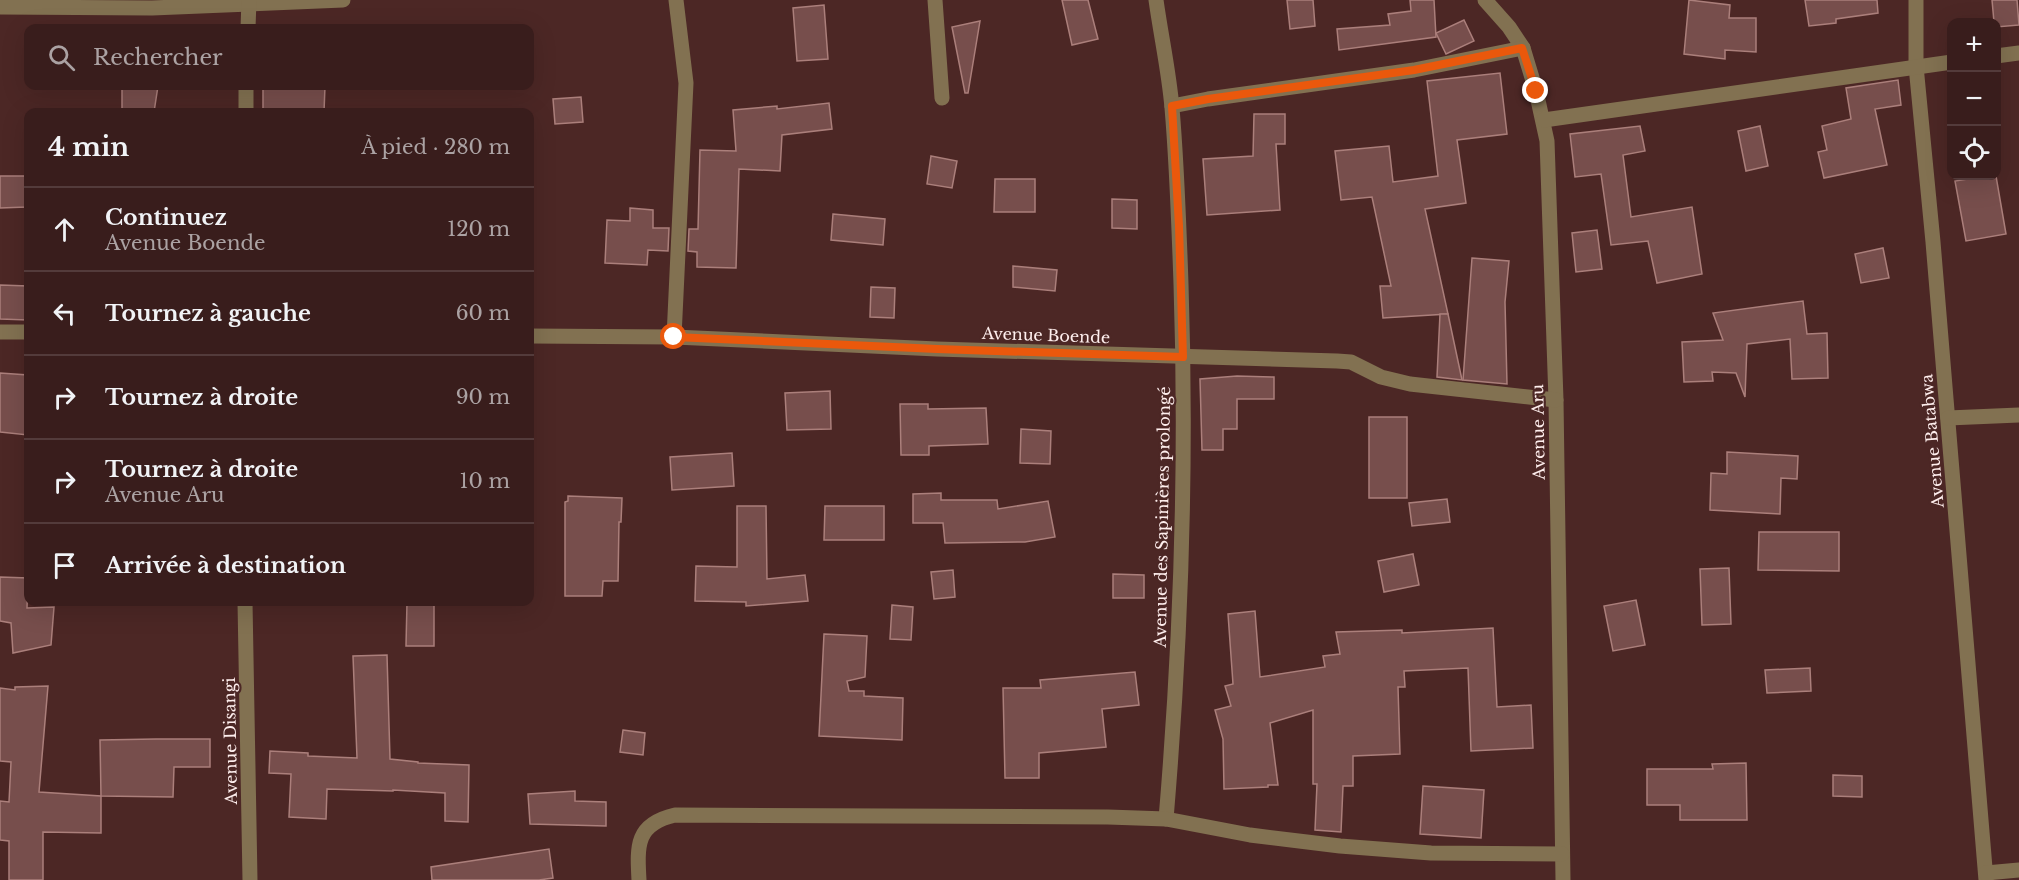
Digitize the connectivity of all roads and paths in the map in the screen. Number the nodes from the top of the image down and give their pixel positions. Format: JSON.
{"nodes":[{"id":1,"x":343,"y":0,"type":"edge"},
{"id":2,"x":676,"y":0,"type":"edge"},
{"id":3,"x":935,"y":0,"type":"edge"},
{"id":4,"x":1156,"y":0,"type":"edge"},
{"id":5,"x":1485,"y":0,"type":"edge"},
{"id":6,"x":1916,"y":0,"type":"edge"},
{"id":7,"x":249,"y":2,"type":"edge"},
{"id":8,"x":0,"y":7,"type":"edge"},
{"id":9,"x":248,"y":24,"type":"edge"},
{"id":10,"x":1522,"y":48,"type":"junction"},
{"id":11,"x":2019,"y":53,"type":"edge"},
{"id":12,"x":2001,"y":55,"type":"edge"},
{"id":13,"x":1947,"y":63,"type":"edge"},
{"id":14,"x":1916,"y":66,"type":"junction"},
{"id":15,"x":246,"y":90,"type":"edge"},
{"id":16,"x":942,"y":98,"type":"dead end"},
{"id":17,"x":1172,"y":106,"type":"junction"},
{"id":18,"x":246,"y":108,"type":"edge"},
{"id":19,"x":1544,"y":120,"type":"junction"},
{"id":20,"x":0,"y":332,"type":"edge"},
{"id":21,"x":24,"y":332,"type":"edge"},
{"id":22,"x":534,"y":336,"type":"edge"},
{"id":23,"x":674,"y":337,"type":"junction"},
{"id":24,"x":1183,"y":357,"type":"junction"},
{"id":25,"x":1556,"y":400,"type":"junction"},
{"id":26,"x":2019,"y":415,"type":"edge"},
{"id":27,"x":1948,"y":418,"type":"junction"},
{"id":28,"x":245,"y":606,"type":"edge"},
{"id":29,"x":1166,"y":819,"type":"junction"},
{"id":30,"x":1562,"y":854,"type":"junction"},
{"id":31,"x":2019,"y":870,"type":"edge"},
{"id":32,"x":1986,"y":877,"type":"edge"},
{"id":33,"x":250,"y":880,"type":"edge"},
{"id":34,"x":639,"y":880,"type":"edge"},
{"id":35,"x":1563,"y":880,"type":"edge"}],
"edges":[{"from":1,"to":7,"type":"street"},
{"from":2,"to":23,"type":"street"},
{"from":3,"to":16,"type":"street"},
{"from":4,"to":17,"type":"street","name":"Avenue des Sapinières prolongé"},
{"from":5,"to":10,"type":"street","name":"Avenue Aru"},
{"from":6,"to":14,"type":"street","name":"Avenue Batabwa"},
{"from":7,"to":8,"type":"street"},
{"from":7,"to":9,"type":"street"},
{"from":10,"to":17,"type":"street"},
{"from":10,"to":19,"type":"street","name":"Avenue Aru"},
{"from":11,"to":12,"type":"street"},
{"from":13,"to":14,"type":"street"},
{"from":14,"to":19,"type":"street"},
{"from":14,"to":27,"type":"street","name":"Avenue Batabwa"},
{"from":15,"to":18,"type":"street"},
{"from":17,"to":24,"type":"street","name":"Avenue des Sapinières prolongé"},
{"from":19,"to":25,"type":"street","name":"Avenue Aru"},
{"from":20,"to":21,"type":"street"},
{"from":22,"to":23,"type":"street","name":"Avenue Boende"},
{"from":23,"to":24,"type":"street","name":"Avenue Boende"},
{"from":24,"to":25,"type":"street","name":"Avenue Boende"},
{"from":24,"to":29,"type":"street","name":"Avenue des Sapinières prolongé"},
{"from":25,"to":30,"type":"street","name":"Avenue Aru"},
{"from":26,"to":27,"type":"street"},
{"from":27,"to":32,"type":"street","name":"Avenue Batabwa"},
{"from":28,"to":33,"type":"street","name":"Avenue Disangi"},
{"from":29,"to":30,"type":"street"},
{"from":29,"to":34,"type":"street"},
{"from":30,"to":35,"type":"street","name":"Avenue Aru"},
{"from":31,"to":32,"type":"street"}]}
